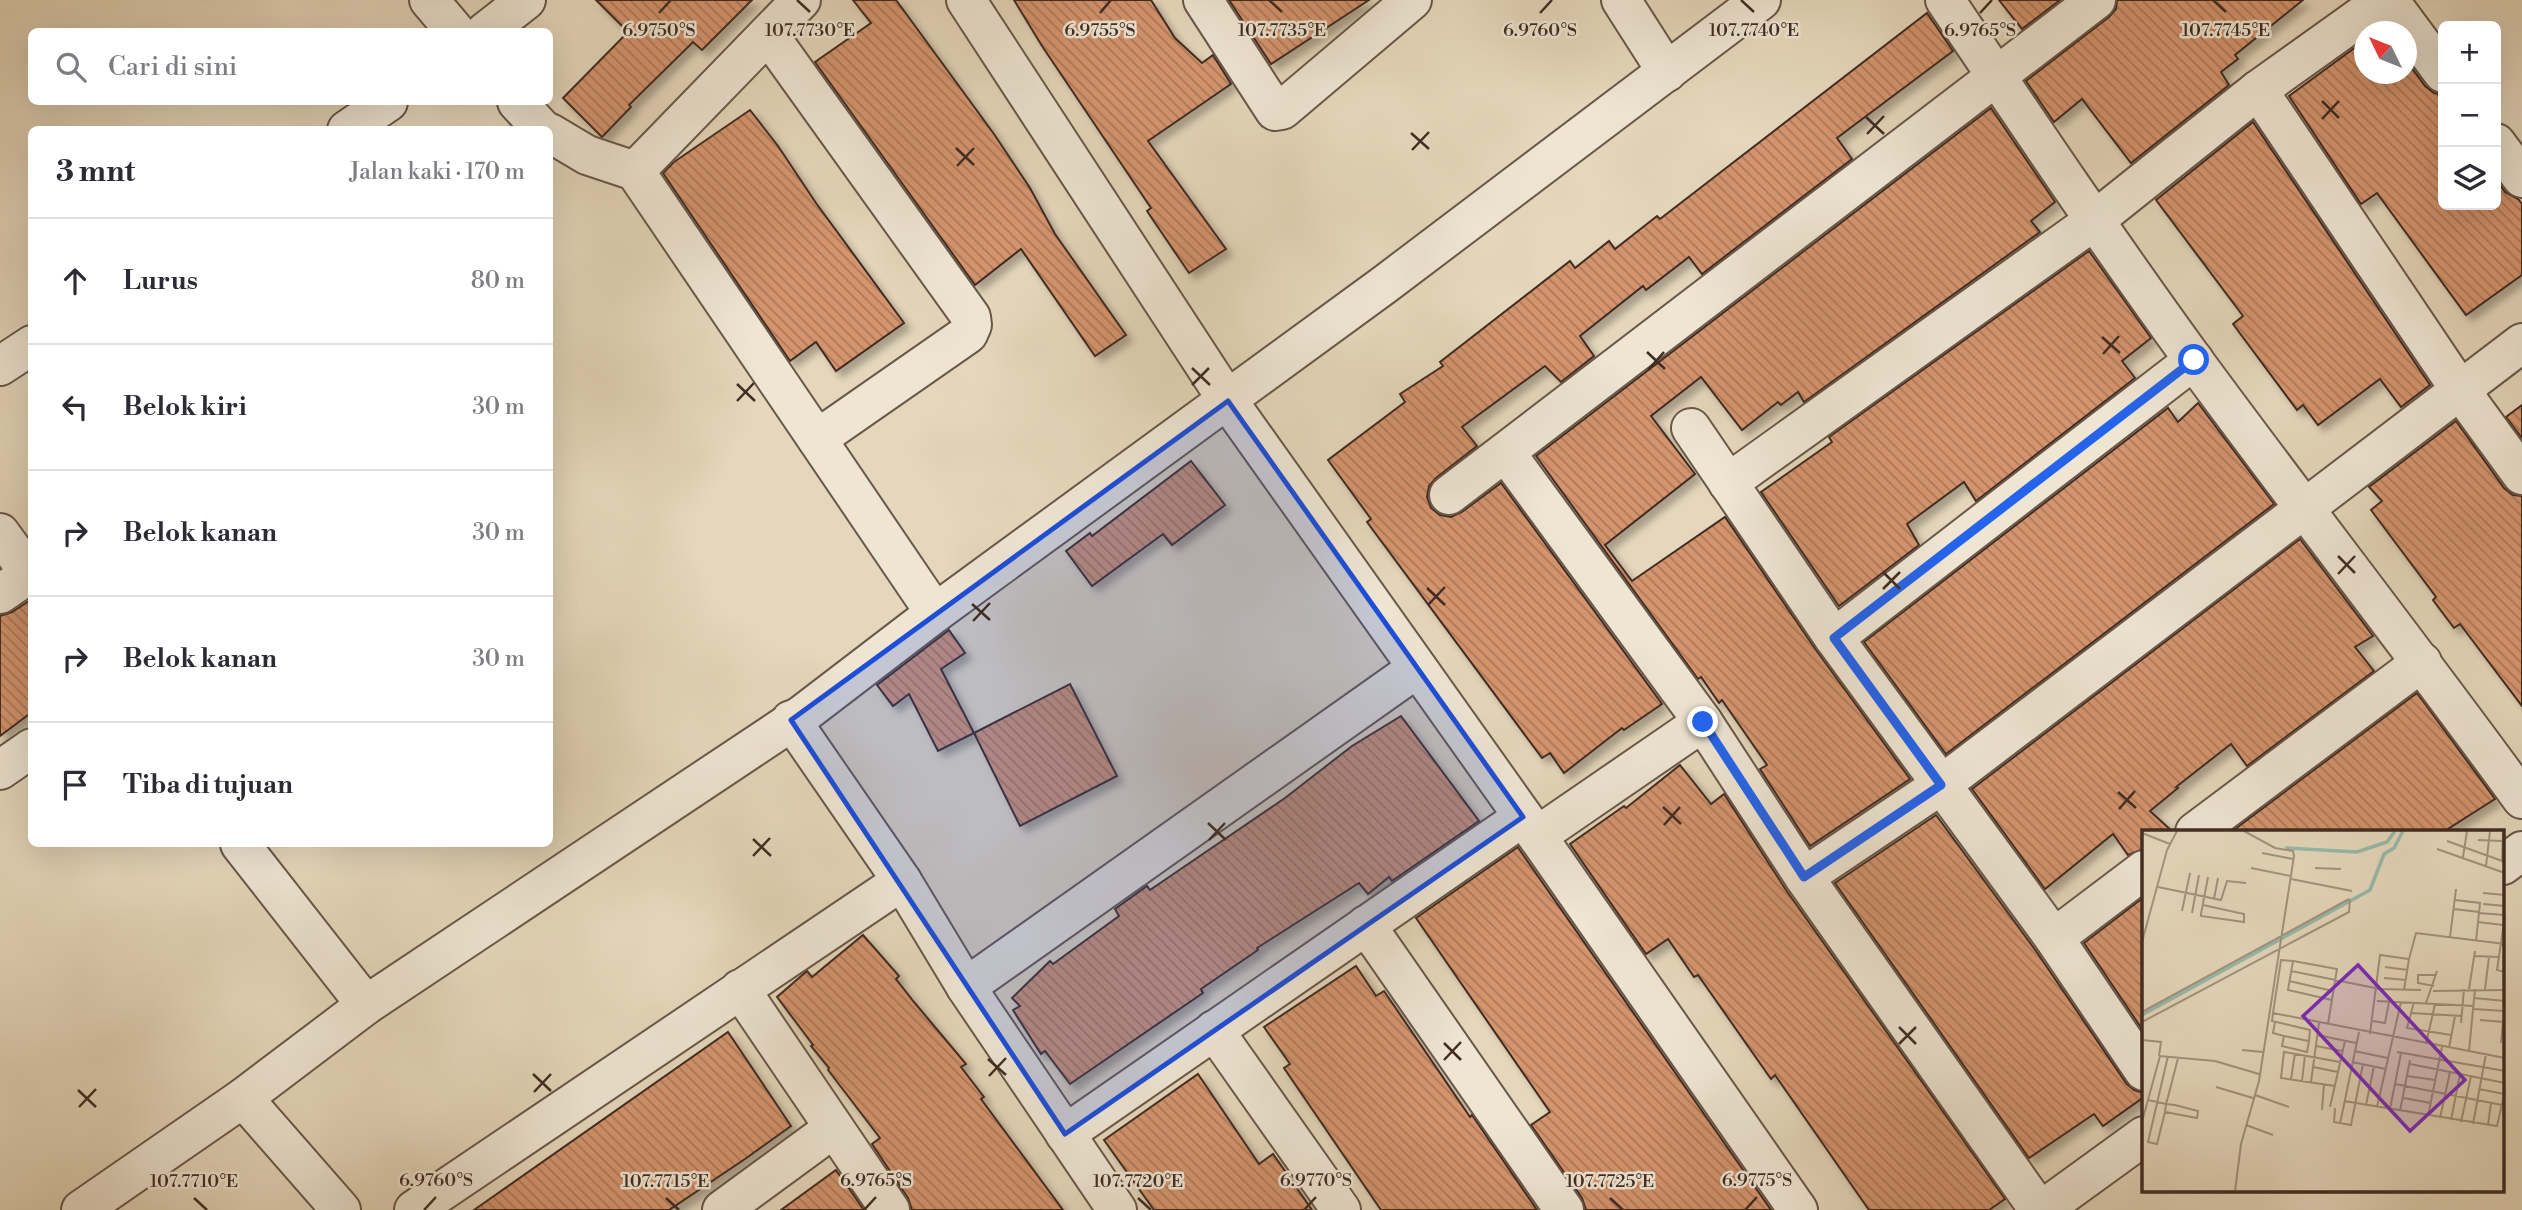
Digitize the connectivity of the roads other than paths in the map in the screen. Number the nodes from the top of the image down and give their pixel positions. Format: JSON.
{"nodes":[{"id":1,"x":429,"y":0,"type":"edge"},
{"id":2,"x":526,"y":0,"type":"edge"},
{"id":3,"x":801,"y":0,"type":"edge"},
{"id":4,"x":966,"y":0,"type":"edge"},
{"id":5,"x":1203,"y":0,"type":"edge"},
{"id":6,"x":1412,"y":0,"type":"edge"},
{"id":7,"x":1621,"y":0,"type":"edge"},
{"id":8,"x":1761,"y":0,"type":"edge"},
{"id":9,"x":1945,"y":0,"type":"edge"},
{"id":10,"x":2096,"y":0,"type":"edge"},
{"id":11,"x":2386,"y":0,"type":"edge"},
{"id":12,"x":453,"y":28,"type":"edge"},
{"id":13,"x":490,"y":28,"type":"edge"},
{"id":14,"x":768,"y":34,"type":"junction"},
{"id":15,"x":2438,"y":67,"type":"edge"},
{"id":16,"x":1667,"y":72,"type":"junction"},
{"id":17,"x":1996,"y":76,"type":"junction"},
{"id":18,"x":2258,"y":90,"type":"junction"},
{"id":19,"x":384,"y":105,"type":"edge"},
{"id":20,"x":520,"y":105,"type":"edge"},
{"id":21,"x":353,"y":126,"type":"edge"},
{"id":22,"x":539,"y":126,"type":"edge"},
{"id":23,"x":553,"y":136,"type":"edge"},
{"id":24,"x":2499,"y":147,"type":"edge"},
{"id":25,"x":635,"y":172,"type":"junction"},
{"id":26,"x":2522,"y":178,"type":"edge"},
{"id":27,"x":2095,"y":220,"type":"junction"},
{"id":28,"x":2522,"y":343,"type":"edge"},
{"id":29,"x":28,"y":348,"type":"edge"},
{"id":30,"x":2194,"y":360,"type":"junction"},
{"id":31,"x":0,"y":366,"type":"edge"},
{"id":32,"x":2460,"y":390,"type":"junction"},
{"id":33,"x":1228,"y":401,"type":"junction"},
{"id":34,"x":1691,"y":428,"type":"dead end"},
{"id":35,"x":817,"y":439,"type":"junction"},
{"id":36,"x":1506,"y":453,"type":"junction"},
{"id":37,"x":2522,"y":475,"type":"edge"},
{"id":38,"x":1728,"y":483,"type":"junction"},
{"id":39,"x":1449,"y":495,"type":"dead end"},
{"id":40,"x":2304,"y":507,"type":"junction"},
{"id":41,"x":0,"y":533,"type":"edge"},
{"id":42,"x":20,"y":581,"type":"edge"},
{"id":43,"x":935,"y":614,"type":"junction"},
{"id":44,"x":1834,"y":638,"type":"junction"},
{"id":45,"x":2422,"y":662,"type":"junction"},
{"id":46,"x":1416,"y":669,"type":"junction"},
{"id":47,"x":791,"y":720,"type":"junction"},
{"id":48,"x":1703,"y":722,"type":"junction"},
{"id":49,"x":28,"y":751,"type":"edge"},
{"id":50,"x":0,"y":770,"type":"edge"},
{"id":51,"x":1941,"y":785,"type":"junction"},
{"id":52,"x":2522,"y":799,"type":"edge"},
{"id":53,"x":1530,"y":827,"type":"junction"},
{"id":54,"x":2198,"y":830,"type":"edge"},
{"id":55,"x":242,"y":847,"type":"edge"},
{"id":56,"x":2522,"y":851,"type":"edge"},
{"id":57,"x":2504,"y":864,"type":"edge"},
{"id":58,"x":2142,"y":871,"type":"edge"},
{"id":59,"x":1804,"y":877,"type":"junction"},
{"id":60,"x":902,"y":881,"type":"junction"},
{"id":61,"x":1366,"y":925,"type":"junction"},
{"id":62,"x":2053,"y":937,"type":"junction"},
{"id":63,"x":966,"y":987,"type":"junction"},
{"id":64,"x":740,"y":989,"type":"junction"},
{"id":65,"x":366,"y":1005,"type":"junction"},
{"id":66,"x":1214,"y":1030,"type":"junction"},
{"id":67,"x":2142,"y":1068,"type":"edge"},
{"id":68,"x":243,"y":1098,"type":"junction"},
{"id":69,"x":834,"y":1128,"type":"junction"},
{"id":70,"x":1065,"y":1134,"type":"junction"},
{"id":71,"x":2142,"y":1137,"type":"edge"},
{"id":72,"x":81,"y":1210,"type":"edge"},
{"id":73,"x":341,"y":1210,"type":"edge"},
{"id":74,"x":414,"y":1210,"type":"edge"},
{"id":75,"x":722,"y":1210,"type":"edge"},
{"id":76,"x":890,"y":1210,"type":"edge"},
{"id":77,"x":1117,"y":1210,"type":"edge"},
{"id":78,"x":1341,"y":1210,"type":"edge"},
{"id":79,"x":1564,"y":1210,"type":"edge"},
{"id":80,"x":1798,"y":1210,"type":"edge"},
{"id":81,"x":2041,"y":1210,"type":"edge"}],
"edges":[{"from":1,"to":12,"type":"street"},
{"from":2,"to":13,"type":"street"},
{"from":3,"to":14,"type":"street"},
{"from":4,"to":33,"type":"street"},
{"from":5,"to":6,"type":"street"},
{"from":7,"to":16,"type":"street"},
{"from":8,"to":16,"type":"street"},
{"from":9,"to":17,"type":"street"},
{"from":10,"to":17,"type":"street"},
{"from":11,"to":15,"type":"street"},
{"from":11,"to":18,"type":"street"},
{"from":14,"to":25,"type":"street"},
{"from":14,"to":35,"type":"street"},
{"from":16,"to":33,"type":"street"},
{"from":17,"to":27,"type":"street"},
{"from":17,"to":36,"type":"street"},
{"from":18,"to":27,"type":"street"},
{"from":18,"to":32,"type":"street"},
{"from":19,"to":21,"type":"street"},
{"from":20,"to":22,"type":"street"},
{"from":23,"to":25,"type":"street"},
{"from":24,"to":26,"type":"street"},
{"from":25,"to":35,"type":"street"},
{"from":27,"to":30,"type":"street"},
{"from":27,"to":38,"type":"street"},
{"from":28,"to":32,"type":"street"},
{"from":29,"to":31,"type":"street"},
{"from":30,"to":40,"type":"street"},
{"from":30,"to":44,"type":"street"},
{"from":32,"to":37,"type":"street"},
{"from":32,"to":40,"type":"street"},
{"from":33,"to":43,"type":"street"},
{"from":33,"to":46,"type":"street"},
{"from":34,"to":38,"type":"street"},
{"from":35,"to":43,"type":"street"},
{"from":36,"to":39,"type":"street"},
{"from":36,"to":48,"type":"street"},
{"from":38,"to":44,"type":"street"},
{"from":40,"to":45,"type":"street"},
{"from":40,"to":51,"type":"street"},
{"from":41,"to":42,"type":"street"},
{"from":43,"to":47,"type":"street"},
{"from":44,"to":51,"type":"street"},
{"from":45,"to":52,"type":"street"},
{"from":45,"to":54,"type":"street"},
{"from":46,"to":53,"type":"street"},
{"from":46,"to":63,"type":"street"},
{"from":47,"to":60,"type":"street"},
{"from":47,"to":65,"type":"street"},
{"from":48,"to":53,"type":"street"},
{"from":48,"to":59,"type":"street"},
{"from":49,"to":50,"type":"street"},
{"from":51,"to":59,"type":"street"},
{"from":51,"to":62,"type":"street"},
{"from":53,"to":61,"type":"street"},
{"from":53,"to":80,"type":"street"},
{"from":55,"to":65,"type":"street"},
{"from":56,"to":57,"type":"street"},
{"from":58,"to":62,"type":"street"},
{"from":59,"to":81,"type":"street"},
{"from":60,"to":63,"type":"street"},
{"from":60,"to":64,"type":"street"},
{"from":61,"to":66,"type":"street"},
{"from":61,"to":79,"type":"street"},
{"from":62,"to":67,"type":"street"},
{"from":63,"to":70,"type":"street"},
{"from":64,"to":69,"type":"street"},
{"from":64,"to":74,"type":"street"},
{"from":65,"to":68,"type":"street"},
{"from":66,"to":70,"type":"street"},
{"from":66,"to":78,"type":"street"},
{"from":68,"to":72,"type":"street"},
{"from":68,"to":73,"type":"street"},
{"from":69,"to":75,"type":"street"},
{"from":69,"to":76,"type":"street"},
{"from":70,"to":77,"type":"street"},
{"from":71,"to":81,"type":"street"}]}
